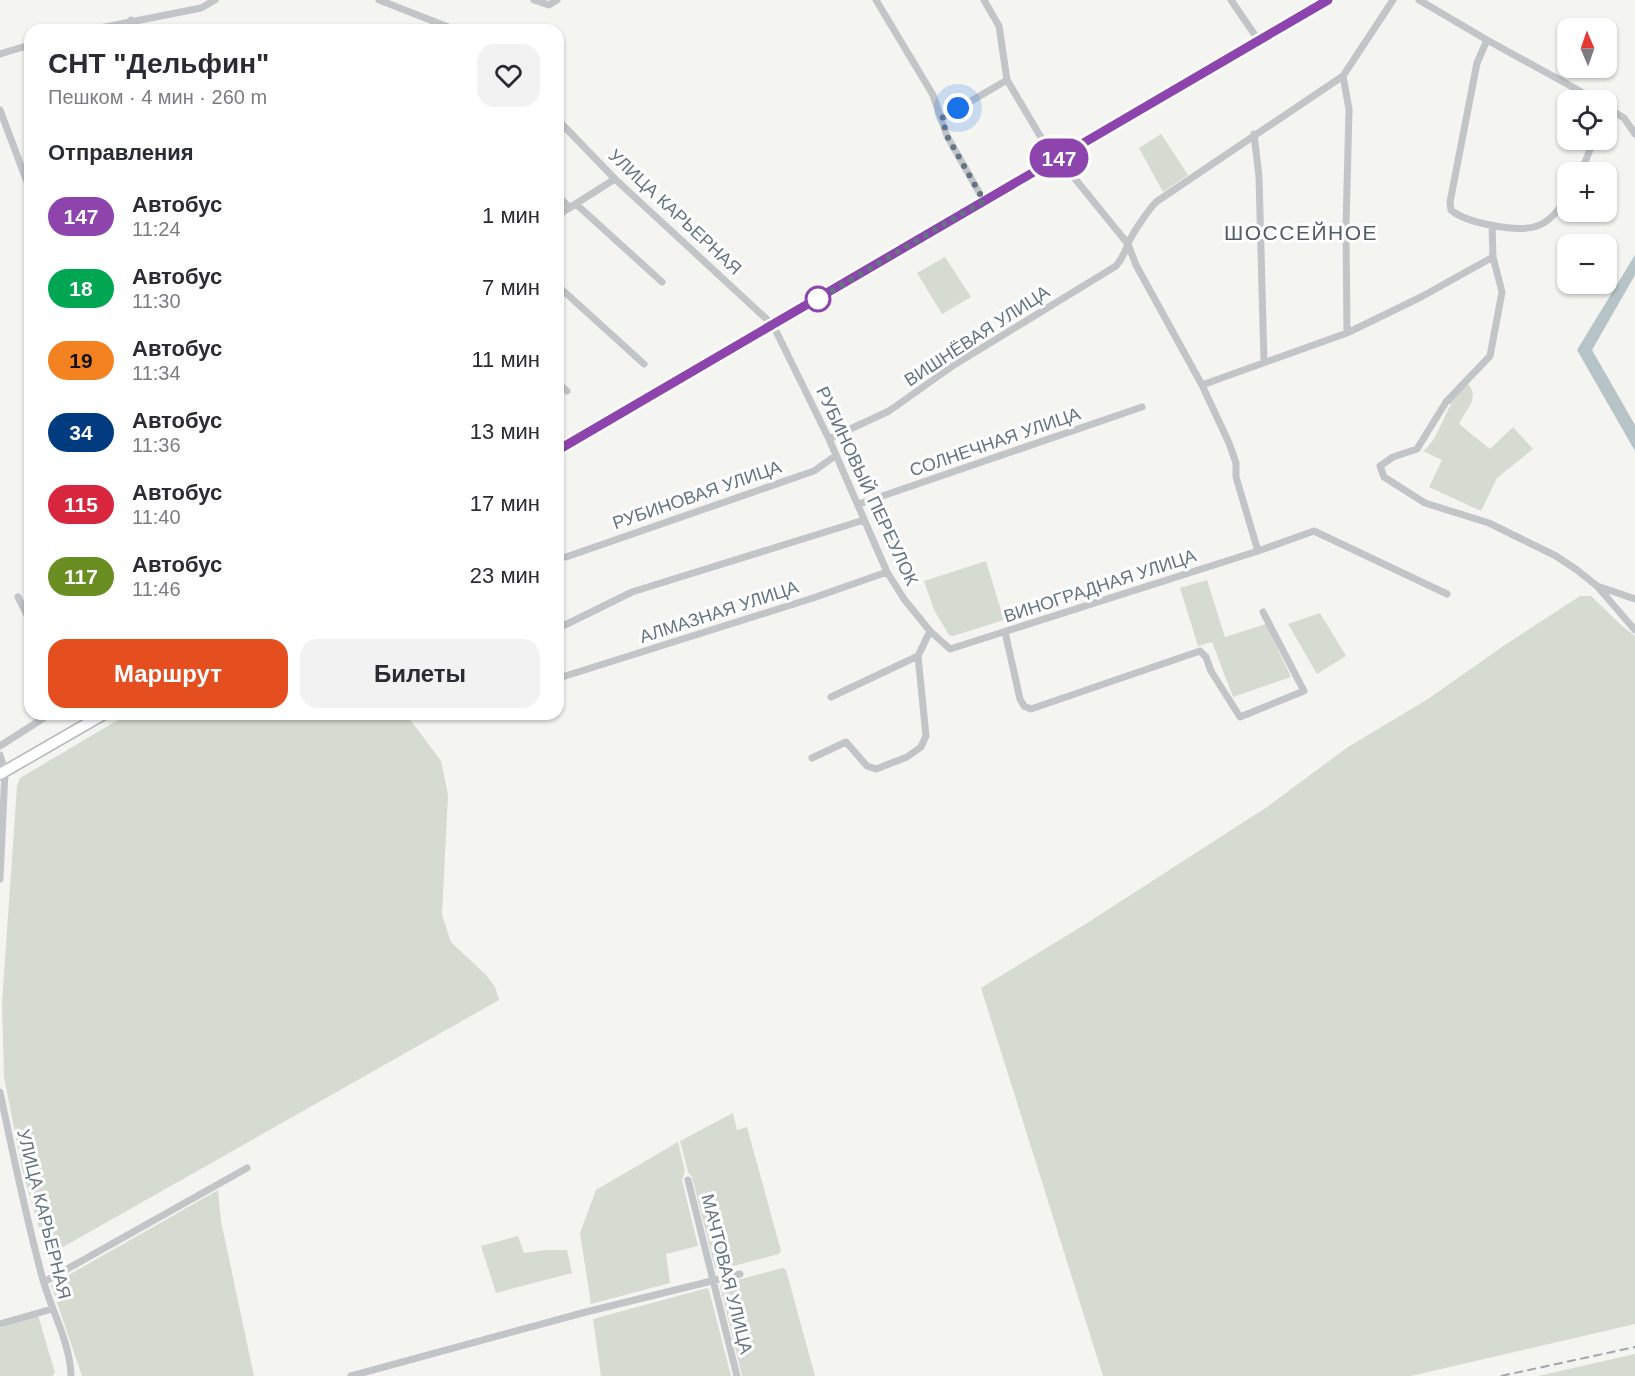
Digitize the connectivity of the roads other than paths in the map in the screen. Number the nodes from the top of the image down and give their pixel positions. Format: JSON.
{"nodes":[{"id":1,"x":215,"y":0,"type":"edge"},
{"id":2,"x":379,"y":0,"type":"edge"},
{"id":3,"x":534,"y":0,"type":"edge"},
{"id":4,"x":557,"y":0,"type":"edge"},
{"id":5,"x":876,"y":0,"type":"edge"},
{"id":6,"x":984,"y":0,"type":"edge"},
{"id":7,"x":1231,"y":0,"type":"edge"},
{"id":8,"x":1328,"y":0,"type":"edge"},
{"id":9,"x":1393,"y":0,"type":"edge"},
{"id":10,"x":1419,"y":0,"type":"edge"},
{"id":11,"x":131,"y":20,"type":"junction"},
{"id":12,"x":115,"y":24,"type":"edge"},
{"id":13,"x":133,"y":24,"type":"edge"},
{"id":14,"x":441,"y":24,"type":"edge"},
{"id":15,"x":1487,"y":40,"type":"junction"},
{"id":16,"x":1259,"y":41,"type":"junction"},
{"id":17,"x":24,"y":47,"type":"edge"},
{"id":18,"x":0,"y":54,"type":"edge"},
{"id":19,"x":1342,"y":76,"type":"junction"},
{"id":20,"x":1007,"y":80,"type":"junction"},
{"id":21,"x":1578,"y":90,"type":"edge"},
{"id":22,"x":0,"y":110,"type":"edge"},
{"id":23,"x":1617,"y":114,"type":"edge"},
{"id":24,"x":942,"y":118,"type":"junction"},
{"id":25,"x":564,"y":126,"type":"edge"},
{"id":26,"x":1254,"y":134,"type":"junction"},
{"id":27,"x":1635,"y":134,"type":"edge"},
{"id":28,"x":1056,"y":159,"type":"junction"},
{"id":29,"x":24,"y":174,"type":"edge"},
{"id":30,"x":615,"y":179,"type":"junction"},
{"id":31,"x":564,"y":199,"type":"edge"},
{"id":32,"x":984,"y":201,"type":"junction"},
{"id":33,"x":573,"y":206,"type":"junction"},
{"id":34,"x":1557,"y":210,"type":"edge"},
{"id":35,"x":564,"y":211,"type":"edge"},
{"id":36,"x":1492,"y":225,"type":"junction"},
{"id":37,"x":1128,"y":244,"type":"junction"},
{"id":38,"x":1493,"y":257,"type":"junction"},
{"id":39,"x":662,"y":282,"type":"dead end"},
{"id":40,"x":564,"y":291,"type":"edge"},
{"id":41,"x":773,"y":325,"type":"junction"},
{"id":42,"x":1347,"y":333,"type":"junction"},
{"id":43,"x":1264,"y":362,"type":"junction"},
{"id":44,"x":644,"y":364,"type":"dead end"},
{"id":45,"x":1202,"y":385,"type":"junction"},
{"id":46,"x":564,"y":388,"type":"edge"},
{"id":47,"x":567,"y":391,"type":"dead end"},
{"id":48,"x":1142,"y":407,"type":"dead end"},
{"id":49,"x":829,"y":439,"type":"junction"},
{"id":50,"x":564,"y":447,"type":"edge"},
{"id":51,"x":835,"y":456,"type":"junction"},
{"id":52,"x":859,"y":504,"type":"junction"},
{"id":53,"x":864,"y":520,"type":"junction"},
{"id":54,"x":1258,"y":551,"type":"junction"},
{"id":55,"x":566,"y":556,"type":"dead end"},
{"id":56,"x":887,"y":572,"type":"junction"},
{"id":57,"x":1597,"y":586,"type":"junction"},
{"id":58,"x":1447,"y":594,"type":"dead end"},
{"id":59,"x":18,"y":597,"type":"dead end"},
{"id":60,"x":1635,"y":599,"type":"edge"},
{"id":61,"x":24,"y":609,"type":"edge"},
{"id":62,"x":1263,"y":612,"type":"dead end"},
{"id":63,"x":564,"y":625,"type":"dead end"},
{"id":64,"x":1635,"y":630,"type":"edge"},
{"id":65,"x":930,"y":631,"type":"junction"},
{"id":66,"x":1005,"y":632,"type":"junction"},
{"id":67,"x":950,"y":649,"type":"joint"},
{"id":68,"x":918,"y":656,"type":"junction"},
{"id":69,"x":564,"y":676,"type":"edge"},
{"id":70,"x":831,"y":697,"type":"dead end"},
{"id":71,"x":41,"y":720,"type":"edge"},
{"id":72,"x":94,"y":720,"type":"edge"},
{"id":73,"x":0,"y":746,"type":"edge"},
{"id":74,"x":0,"y":755,"type":"edge"},
{"id":75,"x":812,"y":758,"type":"dead end"},
{"id":76,"x":3,"y":773,"type":"edge"},
{"id":77,"x":0,"y":879,"type":"edge"},
{"id":78,"x":0,"y":1092,"type":"edge"},
{"id":79,"x":247,"y":1167,"type":"dead end"},
{"id":80,"x":688,"y":1180,"type":"dead end"},
{"id":81,"x":740,"y":1274,"type":"dead end"},
{"id":82,"x":713,"y":1281,"type":"junction"},
{"id":83,"x":44,"y":1282,"type":"junction"},
{"id":84,"x":52,"y":1309,"type":"junction"},
{"id":85,"x":0,"y":1324,"type":"edge"},
{"id":86,"x":71,"y":1376,"type":"edge"},
{"id":87,"x":351,"y":1376,"type":"edge"},
{"id":88,"x":736,"y":1376,"type":"edge"}],
"edges":[{"from":1,"to":11,"type":"street"},
{"from":2,"to":14,"type":"street"},
{"from":3,"to":4,"type":"street"},
{"from":5,"to":24,"type":"street"},
{"from":6,"to":20,"type":"street"},
{"from":7,"to":16,"type":"street"},
{"from":8,"to":16,"type":"main road"},
{"from":9,"to":19,"type":"street"},
{"from":10,"to":15,"type":"street"},
{"from":11,"to":12,"type":"street"},
{"from":11,"to":13,"type":"street"},
{"from":15,"to":21,"type":"street"},
{"from":15,"to":36,"type":"street"},
{"from":16,"to":28,"type":"main road"},
{"from":17,"to":18,"type":"street"},
{"from":19,"to":26,"type":"street","name":"ВИШНЁВАЯ УЛИЦА"},
{"from":19,"to":42,"type":"street"},
{"from":20,"to":24,"type":"street"},
{"from":20,"to":28,"type":"street"},
{"from":22,"to":29,"type":"street"},
{"from":23,"to":27,"type":"street"},
{"from":24,"to":32,"type":"street"},
{"from":25,"to":30,"type":"street","name":"УЛИЦА КАРЬЕРНАЯ"},
{"from":26,"to":37,"type":"street","name":"ВИШНЁВАЯ УЛИЦА"},
{"from":26,"to":43,"type":"street"},
{"from":28,"to":32,"type":"main road"},
{"from":28,"to":37,"type":"street"},
{"from":30,"to":33,"type":"street"},
{"from":30,"to":41,"type":"street","name":"УЛИЦА КАРЬЕРНАЯ"},
{"from":31,"to":33,"type":"street"},
{"from":32,"to":41,"type":"main road"},
{"from":33,"to":35,"type":"street"},
{"from":33,"to":39,"type":"street"},
{"from":34,"to":36,"type":"street"},
{"from":36,"to":38,"type":"street"},
{"from":37,"to":45,"type":"street"},
{"from":37,"to":49,"type":"street","name":"ВИШНЁВАЯ УЛИЦА"},
{"from":38,"to":42,"type":"street"},
{"from":38,"to":57,"type":"street"},
{"from":40,"to":44,"type":"street"},
{"from":41,"to":49,"type":"street","name":"РУБИНОВЫЙ ПЕРЕУЛОК"},
{"from":41,"to":50,"type":"main road"},
{"from":42,"to":43,"type":"street"},
{"from":43,"to":45,"type":"street"},
{"from":45,"to":54,"type":"street"},
{"from":46,"to":47,"type":"street"},
{"from":48,"to":52,"type":"street","name":"СОЛНЕЧНАЯ УЛИЦА"},
{"from":49,"to":51,"type":"street","name":"РУБИНОВЫЙ ПЕРЕУЛОК"},
{"from":51,"to":52,"type":"street","name":"РУБИНОВЫЙ ПЕРЕУЛОК"},
{"from":51,"to":55,"type":"street","name":"РУБИНОВАЯ УЛИЦА"},
{"from":52,"to":53,"type":"street","name":"РУБИНОВЫЙ ПЕРЕУЛОК"},
{"from":53,"to":56,"type":"street","name":"РУБИНОВЫЙ ПЕРЕУЛОК"},
{"from":53,"to":63,"type":"street"},
{"from":54,"to":58,"type":"street","name":"ВИНОГРАДНАЯ УЛИЦА"},
{"from":54,"to":66,"type":"street","name":"ВИНОГРАДНАЯ УЛИЦА"},
{"from":56,"to":65,"type":"street","name":"РУБИНОВЫЙ ПЕРЕУЛОК"},
{"from":56,"to":69,"type":"street","name":"АЛМАЗНАЯ УЛИЦА"},
{"from":57,"to":60,"type":"street"},
{"from":57,"to":64,"type":"street"},
{"from":59,"to":61,"type":"street"},
{"from":62,"to":66,"type":"street"},
{"from":65,"to":67,"type":"street","name":"РУБИНОВЫЙ ПЕРЕУЛОК"},
{"from":65,"to":68,"type":"street"},
{"from":66,"to":67,"type":"street","name":"ВИНОГРАДНАЯ УЛИЦА"},
{"from":68,"to":70,"type":"street"},
{"from":68,"to":75,"type":"street"},
{"from":71,"to":73,"type":"street"},
{"from":72,"to":76,"type":"main road"},
{"from":74,"to":76,"type":"street"},
{"from":76,"to":77,"type":"street"},
{"from":78,"to":83,"type":"street","name":"УЛИЦА КАРЬЕРНАЯ"},
{"from":79,"to":83,"type":"street"},
{"from":80,"to":82,"type":"street","name":"МАЧТОВАЯ УЛИЦА"},
{"from":81,"to":82,"type":"street"},
{"from":82,"to":87,"type":"street"},
{"from":82,"to":88,"type":"street","name":"МАЧТОВАЯ УЛИЦА"},
{"from":83,"to":84,"type":"street","name":"УЛИЦА КАРЬЕРНАЯ"},
{"from":84,"to":85,"type":"street"},
{"from":84,"to":86,"type":"street","name":"УЛИЦА КАРЬЕРНАЯ"}]}
